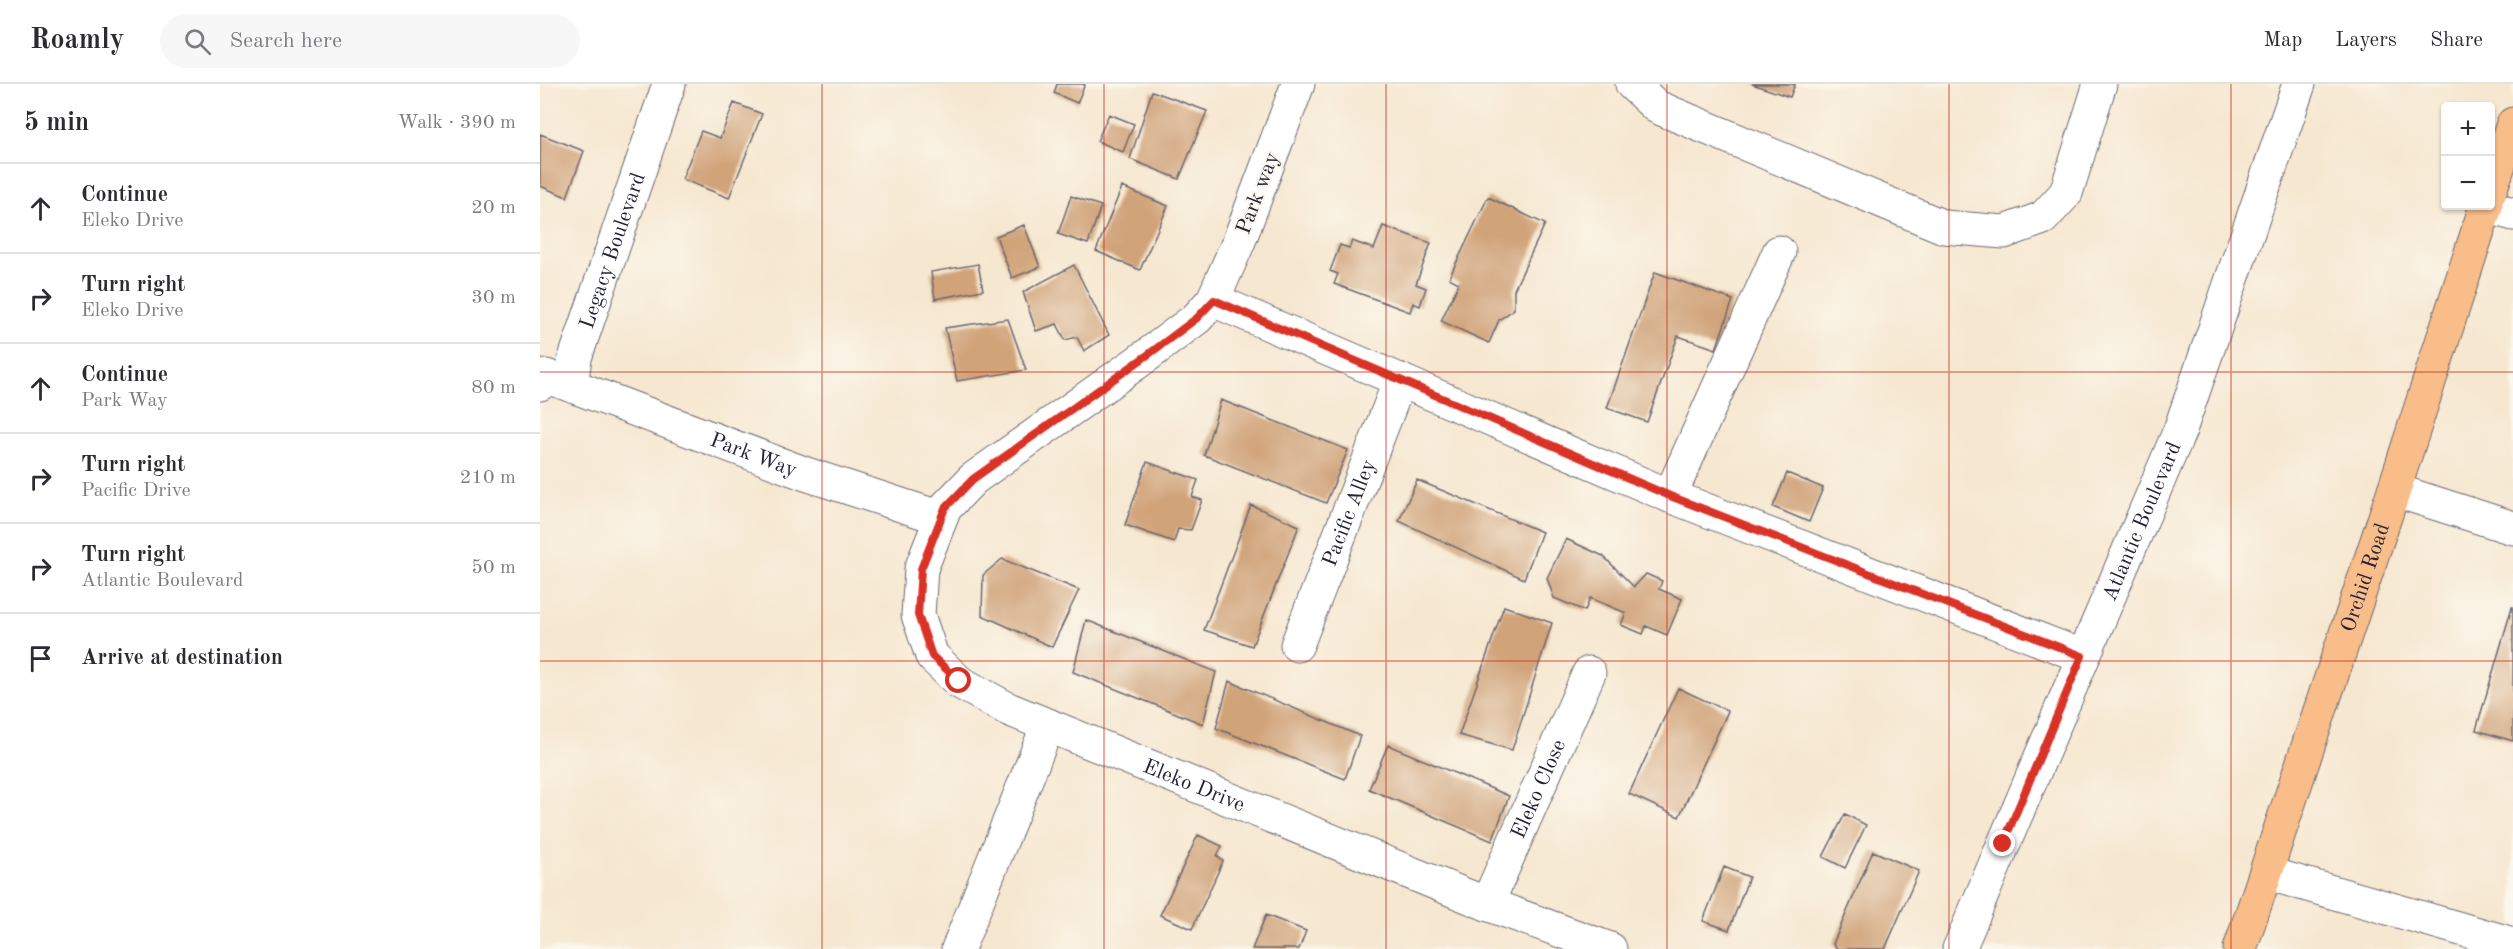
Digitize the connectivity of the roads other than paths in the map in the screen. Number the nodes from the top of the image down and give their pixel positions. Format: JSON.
{"nodes":[{"id":1,"x":669,"y":84,"type":"edge"},
{"id":2,"x":1298,"y":84,"type":"edge"},
{"id":3,"x":1632,"y":84,"type":"edge"},
{"id":4,"x":2100,"y":84,"type":"edge"},
{"id":5,"x":2299,"y":84,"type":"edge"},
{"id":6,"x":2513,"y":124,"type":"edge"},
{"id":7,"x":2495,"y":176,"type":"edge"},
{"id":8,"x":2495,"y":209,"type":"edge"},
{"id":9,"x":2485,"y":210,"type":"edge"},
{"id":10,"x":2513,"y":214,"type":"edge"},
{"id":11,"x":1779,"y":252,"type":"dead end"},
{"id":12,"x":1214,"y":300,"type":"junction"},
{"id":13,"x":1400,"y":380,"type":"junction"},
{"id":14,"x":555,"y":385,"type":"edge"},
{"id":15,"x":2394,"y":490,"type":"junction"},
{"id":16,"x":1670,"y":496,"type":"junction"},
{"id":17,"x":943,"y":513,"type":"junction"},
{"id":18,"x":2513,"y":528,"type":"edge"},
{"id":19,"x":1297,"y":645,"type":"dead end"},
{"id":20,"x":2082,"y":656,"type":"junction"},
{"id":21,"x":1589,"y":673,"type":"dead end"},
{"id":22,"x":1048,"y":725,"type":"junction"},
{"id":23,"x":2266,"y":873,"type":"junction"},
{"id":24,"x":1487,"y":904,"type":"junction"},
{"id":25,"x":2513,"y":944,"type":"edge"},
{"id":26,"x":1589,"y":945,"type":"edge"},
{"id":27,"x":958,"y":949,"type":"edge"},
{"id":28,"x":1959,"y":949,"type":"edge"},
{"id":29,"x":2240,"y":949,"type":"edge"}],
"edges":[{"from":1,"to":14,"type":"street","name":"Legacy Boulevard"},
{"from":2,"to":12,"type":"street","name":"Park way"},
{"from":3,"to":4,"type":"street"},
{"from":5,"to":20,"type":"street","name":"Atlantic Boulevard"},
{"from":6,"to":7,"type":"main road"},
{"from":8,"to":10,"type":"street"},
{"from":9,"to":15,"type":"main road","name":"Orchid Road"},
{"from":11,"to":16,"type":"street"},
{"from":12,"to":13,"type":"street"},
{"from":12,"to":17,"type":"street"},
{"from":13,"to":16,"type":"street"},
{"from":13,"to":19,"type":"street","name":"Pacific Alley"},
{"from":14,"to":17,"type":"street","name":"Park Way"},
{"from":15,"to":18,"type":"street"},
{"from":15,"to":23,"type":"main road","name":"Orchid Road"},
{"from":16,"to":20,"type":"street"},
{"from":17,"to":22,"type":"street","name":"Eleko Drive"},
{"from":20,"to":28,"type":"street","name":"Atlantic Boulevard"},
{"from":21,"to":24,"type":"street","name":"Eleko Close"},
{"from":22,"to":24,"type":"street","name":"Eleko Drive"},
{"from":22,"to":27,"type":"street"},
{"from":23,"to":25,"type":"street"},
{"from":23,"to":29,"type":"main road","name":"Orchid Road"},
{"from":24,"to":26,"type":"street","name":"Eleko Drive"}]}
